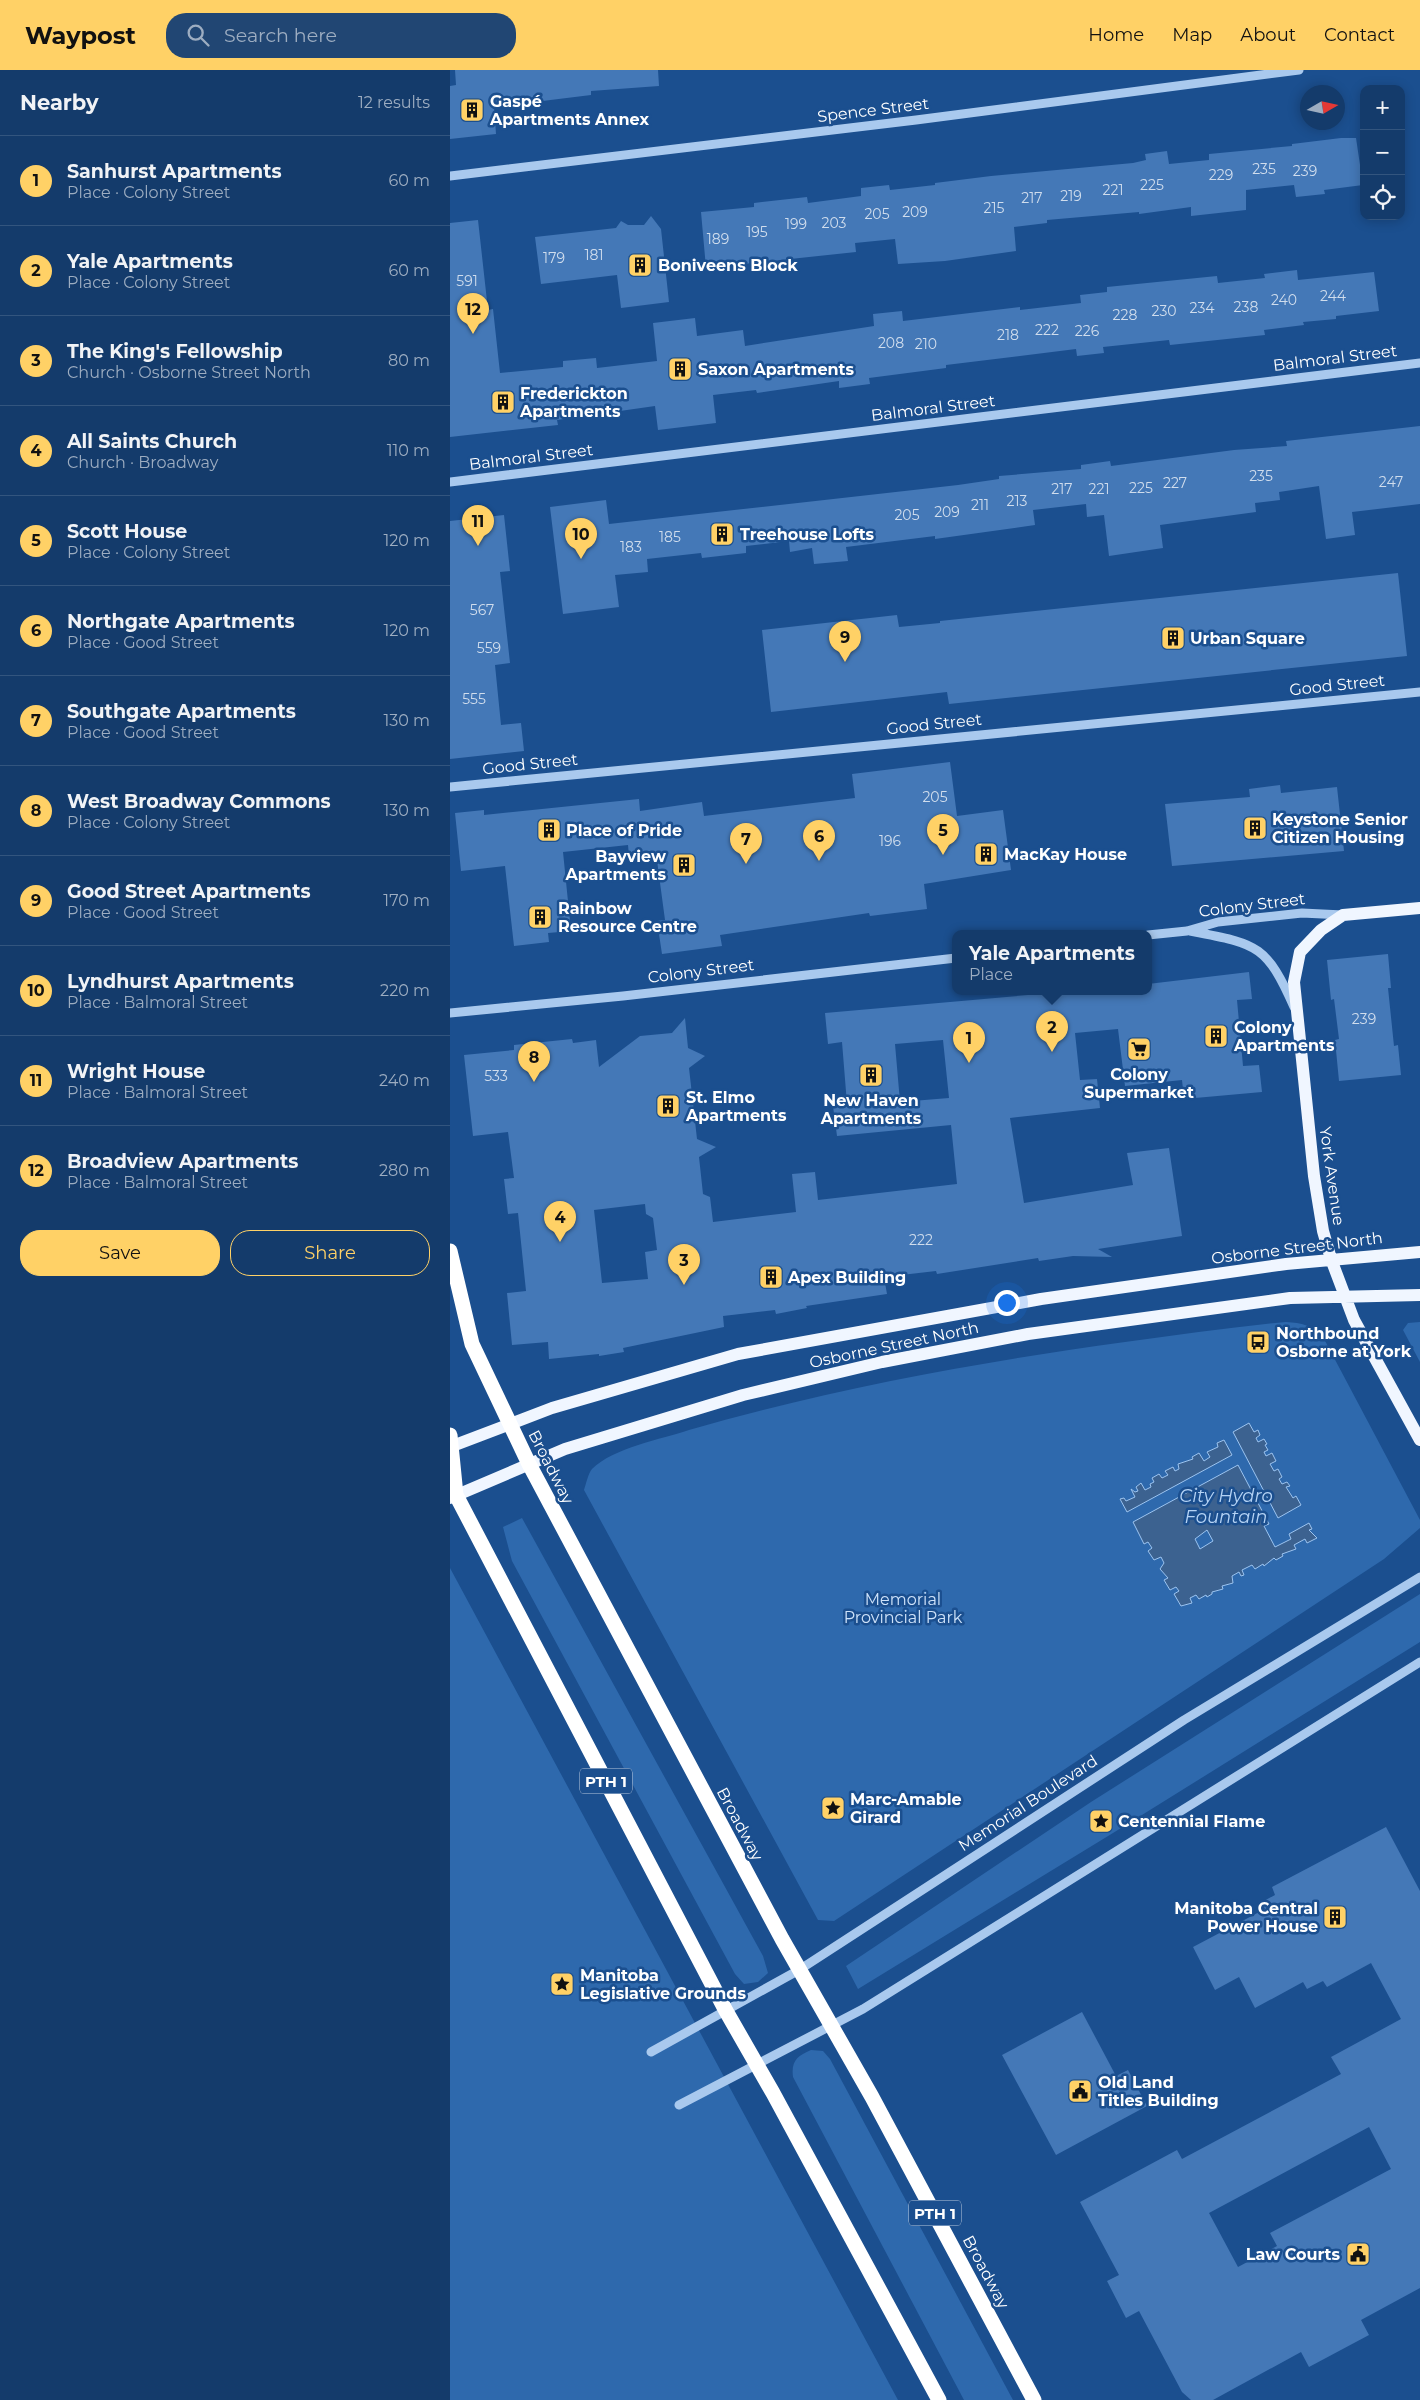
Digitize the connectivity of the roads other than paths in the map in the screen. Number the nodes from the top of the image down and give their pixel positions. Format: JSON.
{"nodes":[{"id":1,"x":1299,"y":70,"type":"edge"},
{"id":2,"x":450,"y":176,"type":"edge"},
{"id":3,"x":1420,"y":363,"type":"edge"},
{"id":4,"x":450,"y":482,"type":"edge"},
{"id":5,"x":1420,"y":692,"type":"edge"},
{"id":6,"x":450,"y":787,"type":"edge"},
{"id":7,"x":1420,"y":908,"type":"edge"},
{"id":8,"x":1343,"y":915,"type":"junction"},
{"id":9,"x":1187,"y":931,"type":"junction"},
{"id":10,"x":1152,"y":935,"type":"edge"},
{"id":11,"x":952,"y":958,"type":"edge"},
{"id":12,"x":450,"y":1013,"type":"edge"},
{"id":13,"x":1296,"y":1013,"type":"junction"},
{"id":14,"x":450,"y":1251,"type":"edge"},
{"id":15,"x":1420,"y":1252,"type":"edge"},
{"id":16,"x":1331,"y":1259,"type":"junction"},
{"id":17,"x":1420,"y":1295,"type":"edge"},
{"id":18,"x":1344,"y":1296,"type":"junction"},
{"id":19,"x":509,"y":1423,"type":"junction"},
{"id":20,"x":1420,"y":1440,"type":"edge"},
{"id":21,"x":450,"y":1443,"type":"edge"},
{"id":22,"x":529,"y":1464,"type":"junction"},
{"id":23,"x":453,"y":1496,"type":"edge"},
{"id":24,"x":1420,"y":1577,"type":"edge"},
{"id":25,"x":1420,"y":1662,"type":"edge"},
{"id":26,"x":799,"y":1970,"type":"junction"},
{"id":27,"x":726,"y":2011,"type":"junction"},
{"id":28,"x":831,"y":2027,"type":"junction"},
{"id":29,"x":651,"y":2052,"type":"dead end"},
{"id":30,"x":757,"y":2065,"type":"junction"},
{"id":31,"x":679,"y":2105,"type":"dead end"},
{"id":32,"x":939,"y":2400,"type":"edge"},
{"id":33,"x":1034,"y":2400,"type":"edge"}],
"edges":[{"from":1,"to":2,"type":"street","name":"Spence Street"},
{"from":3,"to":4,"type":"street","name":"Balmoral Street"},
{"from":5,"to":6,"type":"street","name":"Good Street"},
{"from":7,"to":8,"type":"main road","name":"Colony Street"},
{"from":8,"to":9,"type":"street","name":"Colony Street"},
{"from":8,"to":13,"type":"main road","name":"York Avenue"},
{"from":9,"to":10,"type":"street","name":"Colony Street"},
{"from":9,"to":13,"type":"street"},
{"from":11,"to":12,"type":"street","name":"Colony Street"},
{"from":13,"to":16,"type":"main road","name":"York Avenue"},
{"from":14,"to":19,"type":"highway","name":"Broadway","number":"PTH 1"},
{"from":15,"to":16,"type":"main road","name":"Osborne Street North"},
{"from":16,"to":18,"type":"main road","name":"York Avenue"},
{"from":16,"to":19,"type":"main road","name":"Osborne Street North"},
{"from":17,"to":18,"type":"main road","name":"Osborne Street North"},
{"from":18,"to":20,"type":"main road","name":"York Avenue"},
{"from":18,"to":22,"type":"main road","name":"Osborne Street North"},
{"from":19,"to":21,"type":"main road","name":"Osborne Street North"},
{"from":19,"to":22,"type":"highway","name":"Broadway","number":"PTH 1"},
{"from":21,"to":23,"type":"highway","number":"PTH 1"},
{"from":22,"to":23,"type":"main road","name":"Osborne Street North"},
{"from":22,"to":26,"type":"highway","name":"Broadway","number":"PTH 1"},
{"from":23,"to":27,"type":"highway","number":"PTH 1"},
{"from":24,"to":26,"type":"street","name":"Memorial Boulevard"},
{"from":25,"to":28,"type":"street"},
{"from":26,"to":27,"type":"street","name":"Memorial Boulevard"},
{"from":26,"to":28,"type":"highway","name":"Broadway","number":"PTH 1"},
{"from":27,"to":29,"type":"street","name":"Memorial Boulevard"},
{"from":27,"to":30,"type":"highway","number":"PTH 1"},
{"from":28,"to":30,"type":"street"},
{"from":28,"to":33,"type":"highway","name":"Broadway","number":"PTH 1"},
{"from":30,"to":31,"type":"street"},
{"from":30,"to":32,"type":"highway","number":"PTH 1"}]}
